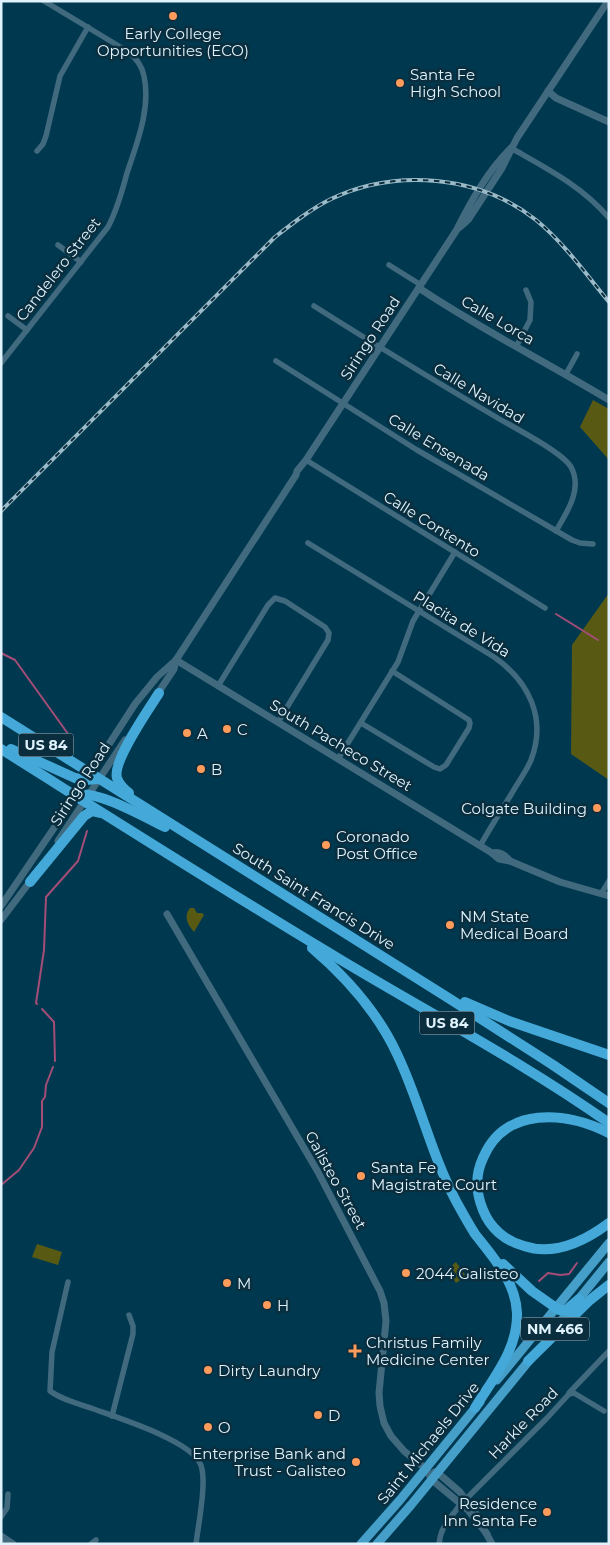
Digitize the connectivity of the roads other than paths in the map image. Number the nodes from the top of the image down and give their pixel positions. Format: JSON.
{"nodes":[{"id":1,"x":44,"y":1,"type":"edge"},
{"id":2,"x":608,"y":1,"type":"edge"},
{"id":3,"x":88,"y":27,"type":"junction"},
{"id":4,"x":548,"y":91,"type":"junction"},
{"id":5,"x":609,"y":122,"type":"edge"},
{"id":6,"x":511,"y":148,"type":"junction"},
{"id":7,"x":37,"y":151,"type":"dead end"},
{"id":8,"x":609,"y":218,"type":"edge"},
{"id":9,"x":58,"y":245,"type":"dead end"},
{"id":10,"x":81,"y":262,"type":"junction"},
{"id":11,"x":389,"y":265,"type":"dead end"},
{"id":12,"x":420,"y":287,"type":"junction"},
{"id":13,"x":526,"y":290,"type":"dead end"},
{"id":14,"x":314,"y":306,"type":"dead end"},
{"id":15,"x":8,"y":316,"type":"dead end"},
{"id":16,"x":27,"y":330,"type":"junction"},
{"id":17,"x":516,"y":347,"type":"junction"},
{"id":18,"x":380,"y":348,"type":"junction"},
{"id":19,"x":577,"y":354,"type":"dead end"},
{"id":20,"x":276,"y":361,"type":"dead end"},
{"id":21,"x":1,"y":363,"type":"edge"},
{"id":22,"x":566,"y":374,"type":"junction"},
{"id":23,"x":609,"y":400,"type":"edge"},
{"id":24,"x":343,"y":404,"type":"junction"},
{"id":25,"x":306,"y":460,"type":"junction"},
{"id":26,"x":556,"y":531,"type":"junction"},
{"id":27,"x":308,"y":543,"type":"dead end"},
{"id":28,"x":593,"y":544,"type":"dead end"},
{"id":29,"x":455,"y":552,"type":"junction"},
{"id":30,"x":545,"y":608,"type":"dead end"},
{"id":31,"x":419,"y":611,"type":"junction"},
{"id":32,"x":176,"y":660,"type":"junction"},
{"id":33,"x":392,"y":671,"type":"junction"},
{"id":34,"x":218,"y":686,"type":"junction"},
{"id":35,"x":158,"y":693,"type":"junction"},
{"id":36,"x":1,"y":717,"type":"edge"},
{"id":37,"x":278,"y":722,"type":"junction"},
{"id":38,"x":361,"y":723,"type":"junction"},
{"id":39,"x":1,"y":744,"type":"edge"},
{"id":40,"x":1,"y":748,"type":"edge"},
{"id":41,"x":338,"y":759,"type":"junction"},
{"id":42,"x":88,"y":777,"type":"junction"},
{"id":43,"x":99,"y":779,"type":"junction"},
{"id":44,"x":83,"y":797,"type":"junction"},
{"id":45,"x":106,"y":815,"type":"junction"},
{"id":46,"x":168,"y":822,"type":"junction"},
{"id":47,"x":480,"y":846,"type":"junction"},
{"id":48,"x":214,"y":851,"type":"junction"},
{"id":49,"x":609,"y":881,"type":"edge"},
{"id":50,"x":30,"y":882,"type":"junction"},
{"id":51,"x":601,"y":894,"type":"junction"},
{"id":52,"x":609,"y":896,"type":"edge"},
{"id":53,"x":1,"y":906,"type":"edge"},
{"id":54,"x":167,"y":914,"type":"dead end"},
{"id":55,"x":1,"y":920,"type":"edge"},
{"id":56,"x":284,"y":926,"type":"junction"},
{"id":57,"x":413,"y":976,"type":"junction"},
{"id":58,"x":609,"y":1055,"type":"edge"},
{"id":59,"x":609,"y":1103,"type":"edge"},
{"id":60,"x":609,"y":1123,"type":"edge"},
{"id":61,"x":609,"y":1133,"type":"edge"},
{"id":62,"x":609,"y":1223,"type":"edge"},
{"id":63,"x":609,"y":1243,"type":"edge"},
{"id":64,"x":488,"y":1250,"type":"junction"},
{"id":65,"x":609,"y":1262,"type":"edge"},
{"id":66,"x":68,"y":1282,"type":"dead end"},
{"id":67,"x":609,"y":1284,"type":"edge"},
{"id":68,"x":579,"y":1299,"type":"junction"},
{"id":69,"x":555,"y":1308,"type":"junction"},
{"id":70,"x":129,"y":1315,"type":"dead end"},
{"id":71,"x":609,"y":1351,"type":"edge"},
{"id":72,"x":528,"y":1361,"type":"junction"},
{"id":73,"x":569,"y":1394,"type":"junction"},
{"id":74,"x":475,"y":1408,"type":"junction"},
{"id":75,"x":604,"y":1411,"type":"dead end"},
{"id":76,"x":112,"y":1416,"type":"junction"},
{"id":77,"x":426,"y":1469,"type":"junction"},
{"id":78,"x":435,"y":1476,"type":"junction"},
{"id":79,"x":8,"y":1494,"type":"dead end"},
{"id":80,"x":463,"y":1501,"type":"junction"},
{"id":81,"x":1,"y":1517,"type":"edge"},
{"id":82,"x":1,"y":1536,"type":"edge"},
{"id":83,"x":13,"y":1544,"type":"edge"},
{"id":84,"x":196,"y":1544,"type":"edge"},
{"id":85,"x":361,"y":1544,"type":"edge"},
{"id":86,"x":377,"y":1544,"type":"edge"},
{"id":87,"x":439,"y":1544,"type":"edge"},
{"id":88,"x":492,"y":1544,"type":"edge"}],
"edges":[{"from":1,"to":3,"type":"street","name":"Candelero Street"},
{"from":2,"to":4,"type":"street","name":"Siringo Road"},
{"from":3,"to":7,"type":"street"},
{"from":3,"to":10,"type":"street","name":"Candelero Street"},
{"from":4,"to":5,"type":"street"},
{"from":4,"to":6,"type":"street","name":"Siringo Road"},
{"from":6,"to":8,"type":"street"},
{"from":6,"to":12,"type":"street","name":"Siringo Road"},
{"from":9,"to":10,"type":"street"},
{"from":10,"to":16,"type":"street","name":"Candelero Street"},
{"from":11,"to":12,"type":"street"},
{"from":12,"to":17,"type":"street","name":"Calle Lorca"},
{"from":12,"to":18,"type":"street","name":"Siringo Road"},
{"from":13,"to":17,"type":"street"},
{"from":14,"to":18,"type":"street","name":"Calle Navidad"},
{"from":15,"to":16,"type":"street"},
{"from":16,"to":21,"type":"street","name":"Candelero Street"},
{"from":17,"to":22,"type":"street","name":"Calle Lorca"},
{"from":18,"to":24,"type":"street","name":"Siringo Road"},
{"from":18,"to":26,"type":"street","name":"Calle Navidad"},
{"from":19,"to":22,"type":"street"},
{"from":20,"to":24,"type":"street","name":"Calle Ensenada"},
{"from":22,"to":23,"type":"street","name":"Calle Lorca"},
{"from":24,"to":25,"type":"street","name":"Siringo Road"},
{"from":24,"to":26,"type":"street","name":"Calle Ensenada"},
{"from":25,"to":29,"type":"street","name":"Calle Contento"},
{"from":25,"to":32,"type":"street","name":"Siringo Road"},
{"from":26,"to":28,"type":"street","name":"Calle Ensenada"},
{"from":27,"to":31,"type":"street","name":"Placita de Vida"},
{"from":29,"to":30,"type":"street","name":"Calle Contento"},
{"from":29,"to":31,"type":"street"},
{"from":31,"to":33,"type":"street"},
{"from":31,"to":47,"type":"street","name":"Placita de Vida"},
{"from":32,"to":34,"type":"street","name":"South Pacheco Street"},
{"from":32,"to":35,"type":"street","name":"Siringo Road"},
{"from":32,"to":42,"type":"street","name":"Siringo Road"},
{"from":33,"to":38,"type":"street"},
{"from":33,"to":38,"type":"street"},
{"from":34,"to":37,"type":"street","name":"South Pacheco Street"},
{"from":34,"to":37,"type":"street"},
{"from":35,"to":43,"type":"street","name":"Siringo Road"},
{"from":35,"to":46,"type":"highway"},
{"from":36,"to":42,"type":"highway","number":"US 84"},
{"from":37,"to":41,"type":"street","name":"South Pacheco Street"},
{"from":38,"to":41,"type":"street"},
{"from":39,"to":42,"type":"highway"},
{"from":40,"to":44,"type":"highway","number":"US 84"},
{"from":41,"to":47,"type":"street","name":"South Pacheco Street"},
{"from":42,"to":43,"type":"highway"},
{"from":42,"to":44,"type":"street","name":"Siringo Road"},
{"from":43,"to":44,"type":"street","name":"Siringo Road"},
{"from":43,"to":46,"type":"highway","name":"South Saint Francis Drive","number":"US 84"},
{"from":44,"to":45,"type":"highway","number":"US 84"},
{"from":44,"to":48,"type":"highway"},
{"from":44,"to":50,"type":"street","name":"Siringo Road"},
{"from":44,"to":53,"type":"street","name":"Siringo Road"},
{"from":45,"to":50,"type":"highway"},
{"from":45,"to":56,"type":"highway","number":"US 84"},
{"from":46,"to":48,"type":"highway","name":"South Saint Francis Drive","number":"US 84"},
{"from":47,"to":51,"type":"street","name":"South Pacheco Street"},
{"from":48,"to":57,"type":"highway","name":"South Saint Francis Drive","number":"US 84"},
{"from":49,"to":51,"type":"street"},
{"from":50,"to":55,"type":"street","name":"Siringo Road"},
{"from":51,"to":52,"type":"street","name":"South Pacheco Street"},
{"from":54,"to":77,"type":"street","name":"Galisteo Street"},
{"from":56,"to":60,"type":"highway","number":"US 84"},
{"from":56,"to":64,"type":"highway"},
{"from":57,"to":58,"type":"highway"},
{"from":57,"to":59,"type":"highway","name":"South Saint Francis Drive","number":"US 84"},
{"from":61,"to":62,"type":"highway"},
{"from":63,"to":69,"type":"main road","name":"Saint Michaels Drive","number":"NM 466"},
{"from":64,"to":69,"type":"highway"},
{"from":64,"to":74,"type":"highway"},
{"from":65,"to":68,"type":"main road","name":"Saint Michaels Drive","number":"NM 466"},
{"from":66,"to":76,"type":"street"},
{"from":67,"to":72,"type":"highway"},
{"from":68,"to":69,"type":"highway"},
{"from":68,"to":72,"type":"main road","name":"Saint Michaels Drive","number":"NM 466"},
{"from":69,"to":74,"type":"main road","name":"Saint Michaels Drive","number":"NM 466"},
{"from":70,"to":76,"type":"street"},
{"from":71,"to":73,"type":"street"},
{"from":72,"to":78,"type":"main road","name":"Saint Michaels Drive","number":"NM 466"},
{"from":73,"to":75,"type":"street","name":"Harkle Road"},
{"from":73,"to":80,"type":"street","name":"Harkle Road"},
{"from":74,"to":77,"type":"main road","name":"Saint Michaels Drive","number":"NM 466"},
{"from":76,"to":84,"type":"street"},
{"from":77,"to":78,"type":"street","name":"Galisteo Street"},
{"from":77,"to":85,"type":"main road","name":"Saint Michaels Drive","number":"NM 466"},
{"from":78,"to":80,"type":"street","name":"Galisteo Street"},
{"from":78,"to":86,"type":"main road","name":"Saint Michaels Drive","number":"NM 466"},
{"from":79,"to":81,"type":"street"},
{"from":80,"to":87,"type":"street","name":"Harkle Road"},
{"from":80,"to":88,"type":"street","name":"Galisteo Street"},
{"from":82,"to":83,"type":"street"}]}
